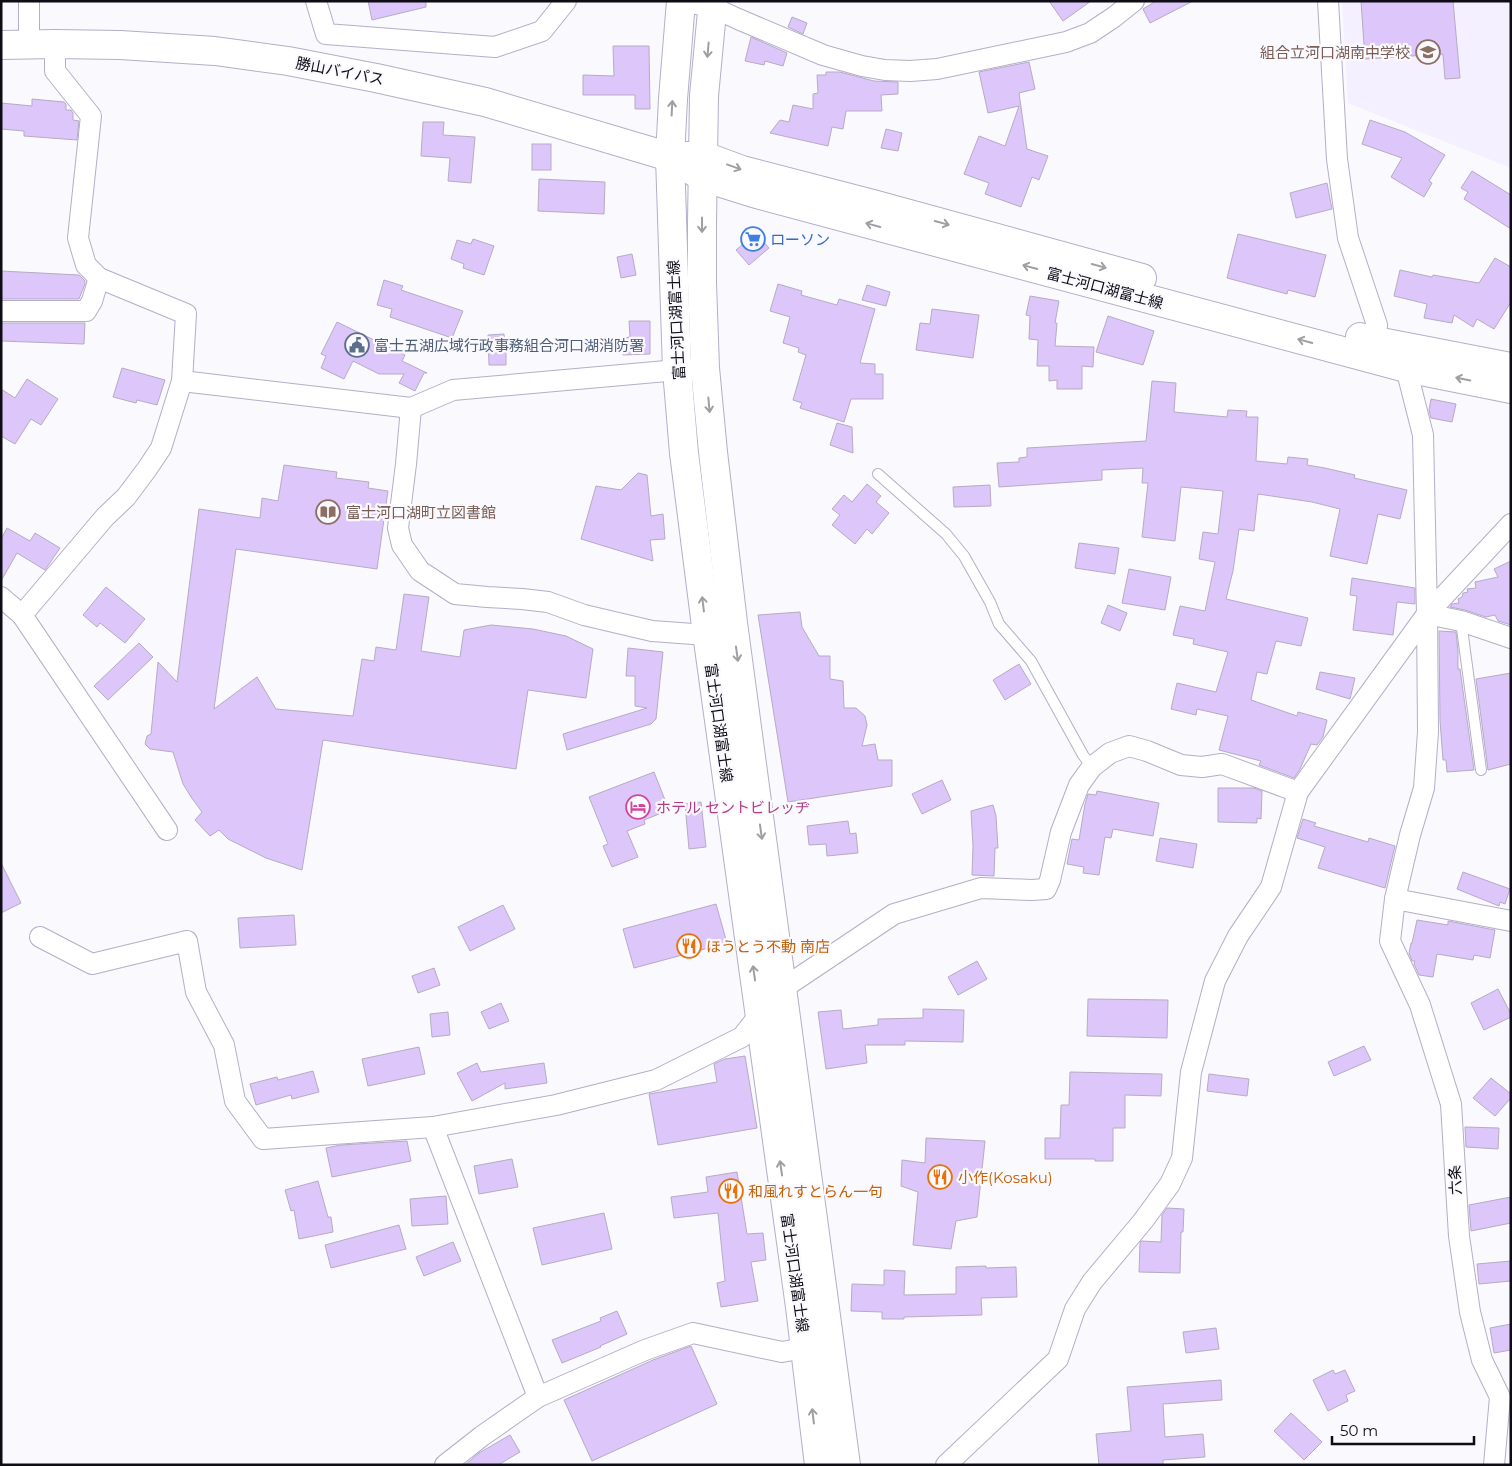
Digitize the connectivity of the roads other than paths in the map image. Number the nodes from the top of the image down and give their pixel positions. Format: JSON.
{"nodes":[{"id":1,"x":29,"y":1,"type":"edge"},
{"id":2,"x":316,"y":1,"type":"edge"},
{"id":3,"x":566,"y":1,"type":"edge"},
{"id":4,"x":681,"y":1,"type":"edge"},
{"id":5,"x":1134,"y":1,"type":"edge"},
{"id":6,"x":1328,"y":1,"type":"edge"},
{"id":7,"x":713,"y":4,"type":"edge"},
{"id":8,"x":42,"y":44,"type":"junction"},
{"id":9,"x":1,"y":45,"type":"edge"},
{"id":10,"x":670,"y":157,"type":"junction"},
{"id":11,"x":703,"y":166,"type":"junction"},
{"id":12,"x":100,"y":278,"type":"junction"},
{"id":13,"x":1,"y":311,"type":"edge"},
{"id":14,"x":1376,"y":341,"type":"junction"},
{"id":15,"x":1511,"y":367,"type":"edge"},
{"id":16,"x":705,"y":368,"type":"junction"},
{"id":17,"x":1406,"y":368,"type":"junction"},
{"id":18,"x":677,"y":370,"type":"junction"},
{"id":19,"x":182,"y":380,"type":"junction"},
{"id":20,"x":1511,"y":389,"type":"edge"},
{"id":21,"x":411,"y":408,"type":"junction"},
{"id":22,"x":878,"y":474,"type":"dead end"},
{"id":23,"x":1511,"y":524,"type":"edge"},
{"id":24,"x":1,"y":597,"type":"edge"},
{"id":25,"x":1427,"y":614,"type":"junction"},
{"id":26,"x":22,"y":615,"type":"junction"},
{"id":27,"x":1461,"y":621,"type":"junction"},
{"id":28,"x":707,"y":635,"type":"junction"},
{"id":29,"x":1511,"y":638,"type":"edge"},
{"id":30,"x":1092,"y":767,"type":"junction"},
{"id":31,"x":1481,"y":770,"type":"dead end"},
{"id":32,"x":1298,"y":792,"type":"junction"},
{"id":33,"x":167,"y":830,"type":"dead end"},
{"id":34,"x":1394,"y":899,"type":"junction"},
{"id":35,"x":1511,"y":921,"type":"edge"},
{"id":36,"x":40,"y":937,"type":"dead end"},
{"id":37,"x":782,"y":989,"type":"junction"},
{"id":38,"x":760,"y":1014,"type":"junction"},
{"id":39,"x":433,"y":1127,"type":"junction"},
{"id":40,"x":804,"y":1348,"type":"junction"},
{"id":41,"x":538,"y":1397,"type":"junction"},
{"id":42,"x":1500,"y":1455,"type":"edge"},
{"id":43,"x":445,"y":1465,"type":"edge"},
{"id":44,"x":819,"y":1465,"type":"edge"},
{"id":45,"x":846,"y":1465,"type":"edge"},
{"id":46,"x":946,"y":1465,"type":"edge"}],
"edges":[{"from":1,"to":8,"type":"street"},
{"from":2,"to":3,"type":"street"},
{"from":4,"to":7,"type":"street"},
{"from":10,"to":4,"type":"main road","name":"富士河口湖富士線","one_way":true},
{"from":5,"to":7,"type":"street"},
{"from":6,"to":14,"type":"street"},
{"from":7,"to":11,"type":"main road","name":"富士河口湖富士線","one_way":true},
{"from":8,"to":9,"type":"main road","name":"勝山バイパス"},
{"from":8,"to":10,"type":"main road","name":"勝山バイパス"},
{"from":8,"to":12,"type":"street"},
{"from":10,"to":11,"type":"main road","name":"富士河口湖富士線"},
{"from":10,"to":18,"type":"main road","name":"富士河口湖富士線"},
{"from":11,"to":14,"type":"main road","name":"富士河口湖富士線","one_way":true},
{"from":11,"to":16,"type":"main road","name":"富士河口湖富士線","one_way":true},
{"from":17,"to":11,"type":"main road","name":"富士河口湖富士線","one_way":true},
{"from":12,"to":13,"type":"street"},
{"from":12,"to":19,"type":"street"},
{"from":14,"to":15,"type":"main road","name":"富士河口湖富士線"},
{"from":14,"to":17,"type":"street"},
{"from":16,"to":18,"type":"street"},
{"from":16,"to":37,"type":"main road","name":"富士河口湖富士線","one_way":true},
{"from":20,"to":17,"type":"main road","name":"富士河口湖富士線","one_way":true},
{"from":17,"to":25,"type":"street","name":"六条"},
{"from":18,"to":21,"type":"street"},
{"from":28,"to":18,"type":"main road","name":"富士河口湖富士線","one_way":true},
{"from":19,"to":21,"type":"street"},
{"from":19,"to":26,"type":"street"},
{"from":21,"to":28,"type":"street"},
{"from":22,"to":30,"type":"lane"},
{"from":23,"to":25,"type":"street"},
{"from":24,"to":26,"type":"street"},
{"from":25,"to":27,"type":"street"},
{"from":25,"to":32,"type":"street"},
{"from":25,"to":34,"type":"street","name":"六条"},
{"from":26,"to":33,"type":"street"},
{"from":27,"to":29,"type":"street"},
{"from":27,"to":31,"type":"lane"},
{"from":38,"to":28,"type":"main road","name":"富士河口湖富士線","one_way":true},
{"from":30,"to":32,"type":"street"},
{"from":30,"to":37,"type":"street"},
{"from":32,"to":46,"type":"street"},
{"from":34,"to":35,"type":"street"},
{"from":34,"to":42,"type":"street","name":"六条"},
{"from":36,"to":39,"type":"street"},
{"from":37,"to":38,"type":"street"},
{"from":37,"to":45,"type":"main road","name":"富士河口湖富士線"},
{"from":38,"to":39,"type":"street"},
{"from":40,"to":38,"type":"main road","name":"富士河口湖富士線","one_way":true},
{"from":39,"to":41,"type":"street"},
{"from":40,"to":41,"type":"street"},
{"from":44,"to":40,"type":"main road","name":"富士河口湖富士線","one_way":true},
{"from":41,"to":43,"type":"street"}]}
